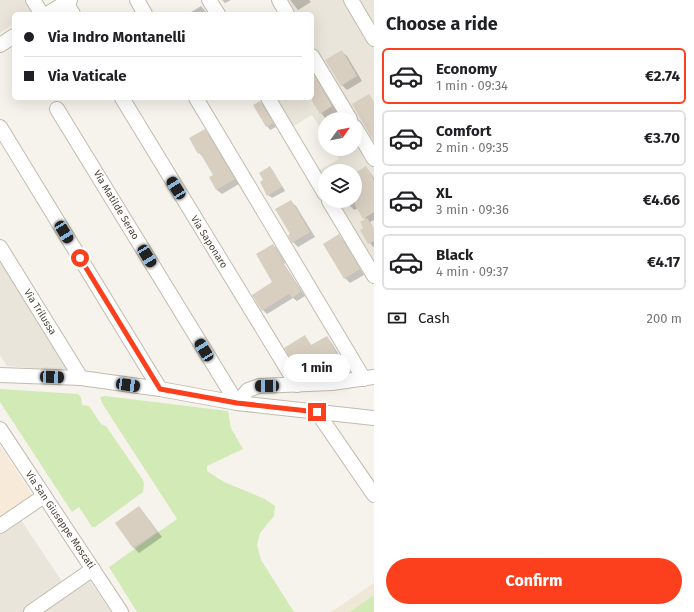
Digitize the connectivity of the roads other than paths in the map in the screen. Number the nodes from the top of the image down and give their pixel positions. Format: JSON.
{"nodes":[{"id":1,"x":34,"y":0,"type":"edge"},
{"id":2,"x":137,"y":0,"type":"edge"},
{"id":3,"x":209,"y":0,"type":"edge"},
{"id":4,"x":279,"y":0,"type":"edge"},
{"id":5,"x":351,"y":0,"type":"edge"},
{"id":6,"x":70,"y":5,"type":"edge"},
{"id":7,"x":41,"y":12,"type":"edge"},
{"id":8,"x":52,"y":12,"type":"edge"},
{"id":9,"x":144,"y":12,"type":"edge"},
{"id":10,"x":217,"y":12,"type":"edge"},
{"id":11,"x":286,"y":12,"type":"edge"},
{"id":12,"x":12,"y":37,"type":"edge"},
{"id":13,"x":374,"y":39,"type":"edge"},
{"id":14,"x":0,"y":45,"type":"edge"},
{"id":15,"x":314,"y":59,"type":"edge"},
{"id":16,"x":123,"y":100,"type":"edge"},
{"id":17,"x":197,"y":100,"type":"edge"},
{"id":18,"x":269,"y":100,"type":"edge"},
{"id":19,"x":57,"y":109,"type":"dead end"},
{"id":20,"x":346,"y":112,"type":"edge"},
{"id":21,"x":0,"y":127,"type":"edge"},
{"id":22,"x":362,"y":139,"type":"edge"},
{"id":23,"x":374,"y":159,"type":"edge"},
{"id":24,"x":318,"y":182,"type":"edge"},
{"id":25,"x":333,"y":208,"type":"edge"},
{"id":26,"x":0,"y":246,"type":"edge"},
{"id":27,"x":374,"y":276,"type":"edge"},
{"id":28,"x":0,"y":363,"type":"edge"},
{"id":29,"x":4,"y":376,"type":"edge"},
{"id":30,"x":81,"y":378,"type":"junction"},
{"id":31,"x":369,"y":378,"type":"edge"},
{"id":32,"x":297,"y":385,"type":"junction"},
{"id":33,"x":160,"y":389,"type":"junction"},
{"id":34,"x":237,"y":403,"type":"junction"},
{"id":35,"x":317,"y":412,"type":"junction"},
{"id":36,"x":374,"y":418,"type":"edge"},
{"id":37,"x":0,"y":429,"type":"edge"},
{"id":38,"x":374,"y":495,"type":"edge"},
{"id":39,"x":44,"y":496,"type":"junction"},
{"id":40,"x":0,"y":526,"type":"edge"},
{"id":41,"x":93,"y":569,"type":"junction"},
{"id":42,"x":31,"y":612,"type":"edge"},
{"id":43,"x":121,"y":612,"type":"edge"}],
"edges":[{"from":1,"to":7,"type":"street"},
{"from":2,"to":9,"type":"street"},
{"from":3,"to":10,"type":"street"},
{"from":4,"to":11,"type":"street"},
{"from":5,"to":13,"type":"street"},
{"from":6,"to":8,"type":"street"},
{"from":12,"to":14,"type":"street"},
{"from":15,"to":20,"type":"street"},
{"from":16,"to":32,"type":"street","name":"Via Saponaro"},
{"from":17,"to":31,"type":"street"},
{"from":18,"to":24,"type":"street"},
{"from":19,"to":34,"type":"street","name":"Via Matilde Serao"},
{"from":21,"to":33,"type":"street"},
{"from":22,"to":23,"type":"street"},
{"from":25,"to":27,"type":"street"},
{"from":26,"to":30,"type":"street","name":"Via Trilussa"},
{"from":28,"to":29,"type":"street"},
{"from":29,"to":30,"type":"street"},
{"from":30,"to":33,"type":"street"},
{"from":31,"to":32,"type":"street"},
{"from":32,"to":34,"type":"street"},
{"from":33,"to":34,"type":"street"},
{"from":34,"to":35,"type":"street"},
{"from":35,"to":36,"type":"street"},
{"from":35,"to":38,"type":"street"},
{"from":37,"to":39,"type":"street","name":"Via San Giuseppe Moscati"},
{"from":39,"to":40,"type":"street"},
{"from":39,"to":41,"type":"street","name":"Via San Giuseppe Moscati"},
{"from":41,"to":42,"type":"street"},
{"from":41,"to":43,"type":"street","name":"Via San Giuseppe Moscati"}]}
